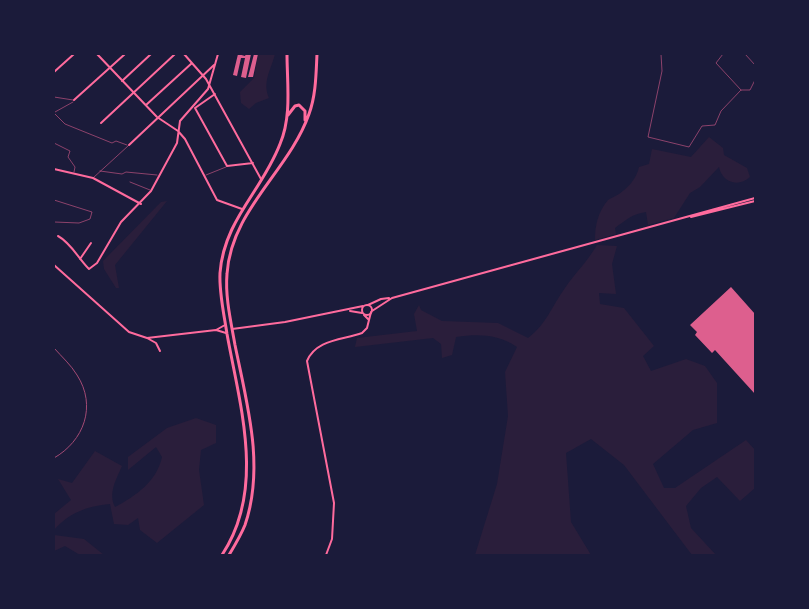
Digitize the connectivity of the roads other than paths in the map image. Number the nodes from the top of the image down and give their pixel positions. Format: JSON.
{"nodes":[{"id":1,"x":74,"y":54,"type":"edge"},
{"id":2,"x":98,"y":54,"type":"edge"},
{"id":3,"x":125,"y":54,"type":"edge"},
{"id":4,"x":151,"y":54,"type":"edge"},
{"id":5,"x":175,"y":54,"type":"edge"},
{"id":6,"x":184,"y":54,"type":"edge"},
{"id":7,"x":218,"y":54,"type":"edge"},
{"id":8,"x":287,"y":54,"type":"edge"},
{"id":9,"x":316,"y":54,"type":"edge"},
{"id":10,"x":661,"y":54,"type":"edge"},
{"id":11,"x":723,"y":54,"type":"edge"},
{"id":12,"x":746,"y":54,"type":"edge"},
{"id":13,"x":192,"y":63,"type":"junction"},
{"id":14,"x":216,"y":63,"type":"junction"},
{"id":15,"x":755,"y":65,"type":"edge"},
{"id":16,"x":110,"y":68,"type":"junction"},
{"id":17,"x":54,"y":72,"type":"edge"},
{"id":18,"x":204,"y":75,"type":"junction"},
{"id":19,"x":755,"y":80,"type":"edge"},
{"id":20,"x":122,"y":81,"type":"junction"},
{"id":21,"x":209,"y":84,"type":"junction"},
{"id":22,"x":741,"y":90,"type":"junction"},
{"id":23,"x":134,"y":94,"type":"junction"},
{"id":24,"x":215,"y":94,"type":"junction"},
{"id":25,"x":54,"y":97,"type":"edge"},
{"id":26,"x":74,"y":100,"type":"junction"},
{"id":27,"x":146,"y":105,"type":"junction"},
{"id":28,"x":54,"y":113,"type":"edge"},
{"id":29,"x":157,"y":117,"type":"junction"},
{"id":30,"x":286,"y":122,"type":"junction"},
{"id":31,"x":101,"y":123,"type":"dead end"},
{"id":32,"x":303,"y":126,"type":"junction"},
{"id":33,"x":178,"y":131,"type":"junction"},
{"id":34,"x":54,"y":143,"type":"edge"},
{"id":35,"x":129,"y":145,"type":"junction"},
{"id":36,"x":253,"y":163,"type":"junction"},
{"id":37,"x":227,"y":166,"type":"junction"},
{"id":38,"x":54,"y":169,"type":"edge"},
{"id":39,"x":100,"y":171,"type":"junction"},
{"id":40,"x":74,"y":174,"type":"junction"},
{"id":41,"x":204,"y":175,"type":"junction"},
{"id":42,"x":160,"y":176,"type":"junction"},
{"id":43,"x":93,"y":178,"type":"junction"},
{"id":44,"x":130,"y":182,"type":"dead end"},
{"id":45,"x":261,"y":182,"type":"junction"},
{"id":46,"x":151,"y":191,"type":"junction"},
{"id":47,"x":54,"y":200,"type":"edge"},
{"id":48,"x":755,"y":200,"type":"edge"},
{"id":49,"x":141,"y":204,"type":"junction"},
{"id":50,"x":243,"y":207,"type":"junction"},
{"id":51,"x":54,"y":222,"type":"edge"},
{"id":52,"x":54,"y":233,"type":"edge"},
{"id":53,"x":58,"y":236,"type":"joint"},
{"id":54,"x":90,"y":243,"type":"dead end"},
{"id":55,"x":80,"y":259,"type":"junction"},
{"id":56,"x":54,"y":265,"type":"edge"},
{"id":57,"x":392,"y":298,"type":"junction"},
{"id":58,"x":367,"y":305,"type":"junction"},
{"id":59,"x":363,"y":306,"type":"junction"},
{"id":60,"x":347,"y":310,"type":"junction"},
{"id":61,"x":371,"y":311,"type":"junction"},
{"id":62,"x":364,"y":314,"type":"junction"},
{"id":63,"x":369,"y":320,"type":"junction"},
{"id":64,"x":226,"y":325,"type":"junction"},
{"id":65,"x":232,"y":329,"type":"junction"},
{"id":66,"x":216,"y":330,"type":"junction"},
{"id":67,"x":227,"y":334,"type":"junction"},
{"id":68,"x":147,"y":338,"type":"junction"},
{"id":69,"x":160,"y":351,"type":"dead end"},
{"id":70,"x":222,"y":555,"type":"edge"},
{"id":71,"x":229,"y":555,"type":"edge"},
{"id":72,"x":327,"y":555,"type":"edge"}],
"edges":[{"from":1,"to":17,"type":"street"},
{"from":2,"to":16,"type":"street"},
{"from":3,"to":16,"type":"street"},
{"from":4,"to":20,"type":"street"},
{"from":5,"to":23,"type":"street"},
{"from":6,"to":13,"type":"street"},
{"from":7,"to":14,"type":"street"},
{"from":8,"to":30,"type":"highway"},
{"from":9,"to":32,"type":"highway"},
{"from":10,"to":22,"type":"lane"},
{"from":11,"to":22,"type":"lane"},
{"from":12,"to":15,"type":"lane"},
{"from":13,"to":18,"type":"street"},
{"from":13,"to":27,"type":"street"},
{"from":14,"to":18,"type":"street"},
{"from":14,"to":21,"type":"street"},
{"from":16,"to":20,"type":"street"},
{"from":16,"to":26,"type":"street"},
{"from":18,"to":21,"type":"street"},
{"from":18,"to":29,"type":"street"},
{"from":19,"to":22,"type":"lane"},
{"from":20,"to":23,"type":"street"},
{"from":21,"to":24,"type":"street"},
{"from":21,"to":33,"type":"street"},
{"from":23,"to":27,"type":"street"},
{"from":23,"to":31,"type":"street"},
{"from":24,"to":36,"type":"street"},
{"from":24,"to":37,"type":"street"},
{"from":25,"to":26,"type":"lane"},
{"from":26,"to":28,"type":"lane"},
{"from":27,"to":29,"type":"street"},
{"from":28,"to":35,"type":"lane"},
{"from":29,"to":33,"type":"street"},
{"from":29,"to":35,"type":"street"},
{"from":30,"to":32,"type":"highway"},
{"from":30,"to":45,"type":"highway"},
{"from":32,"to":65,"type":"highway"},
{"from":33,"to":41,"type":"street"},
{"from":33,"to":42,"type":"street"},
{"from":34,"to":40,"type":"lane"},
{"from":35,"to":39,"type":"lane"},
{"from":36,"to":37,"type":"street"},
{"from":36,"to":45,"type":"street"},
{"from":37,"to":41,"type":"lane"},
{"from":38,"to":40,"type":"street"},
{"from":39,"to":42,"type":"lane"},
{"from":39,"to":43,"type":"lane"},
{"from":40,"to":43,"type":"street"},
{"from":41,"to":50,"type":"street"},
{"from":42,"to":46,"type":"street"},
{"from":43,"to":49,"type":"street"},
{"from":44,"to":46,"type":"lane"},
{"from":45,"to":50,"type":"highway"},
{"from":46,"to":49,"type":"street"},
{"from":47,"to":51,"type":"lane"},
{"from":48,"to":57,"type":"street"},
{"from":49,"to":55,"type":"street"},
{"from":50,"to":64,"type":"highway"},
{"from":52,"to":53,"type":"lane"},
{"from":53,"to":55,"type":"street"},
{"from":54,"to":55,"type":"street"},
{"from":56,"to":68,"type":"street"},
{"from":57,"to":58,"type":"street"},
{"from":57,"to":61,"type":"street"},
{"from":58,"to":59,"type":"street"},
{"from":58,"to":61,"type":"street"},
{"from":59,"to":60,"type":"street"},
{"from":59,"to":62,"type":"street"},
{"from":60,"to":62,"type":"street"},
{"from":60,"to":65,"type":"street"},
{"from":61,"to":62,"type":"street"},
{"from":61,"to":63,"type":"street"},
{"from":62,"to":63,"type":"street"},
{"from":63,"to":72,"type":"street"},
{"from":64,"to":66,"type":"street"},
{"from":64,"to":67,"type":"highway"},
{"from":65,"to":71,"type":"highway"},
{"from":66,"to":67,"type":"street"},
{"from":66,"to":68,"type":"street"},
{"from":67,"to":70,"type":"highway"},
{"from":68,"to":69,"type":"street"}]}
